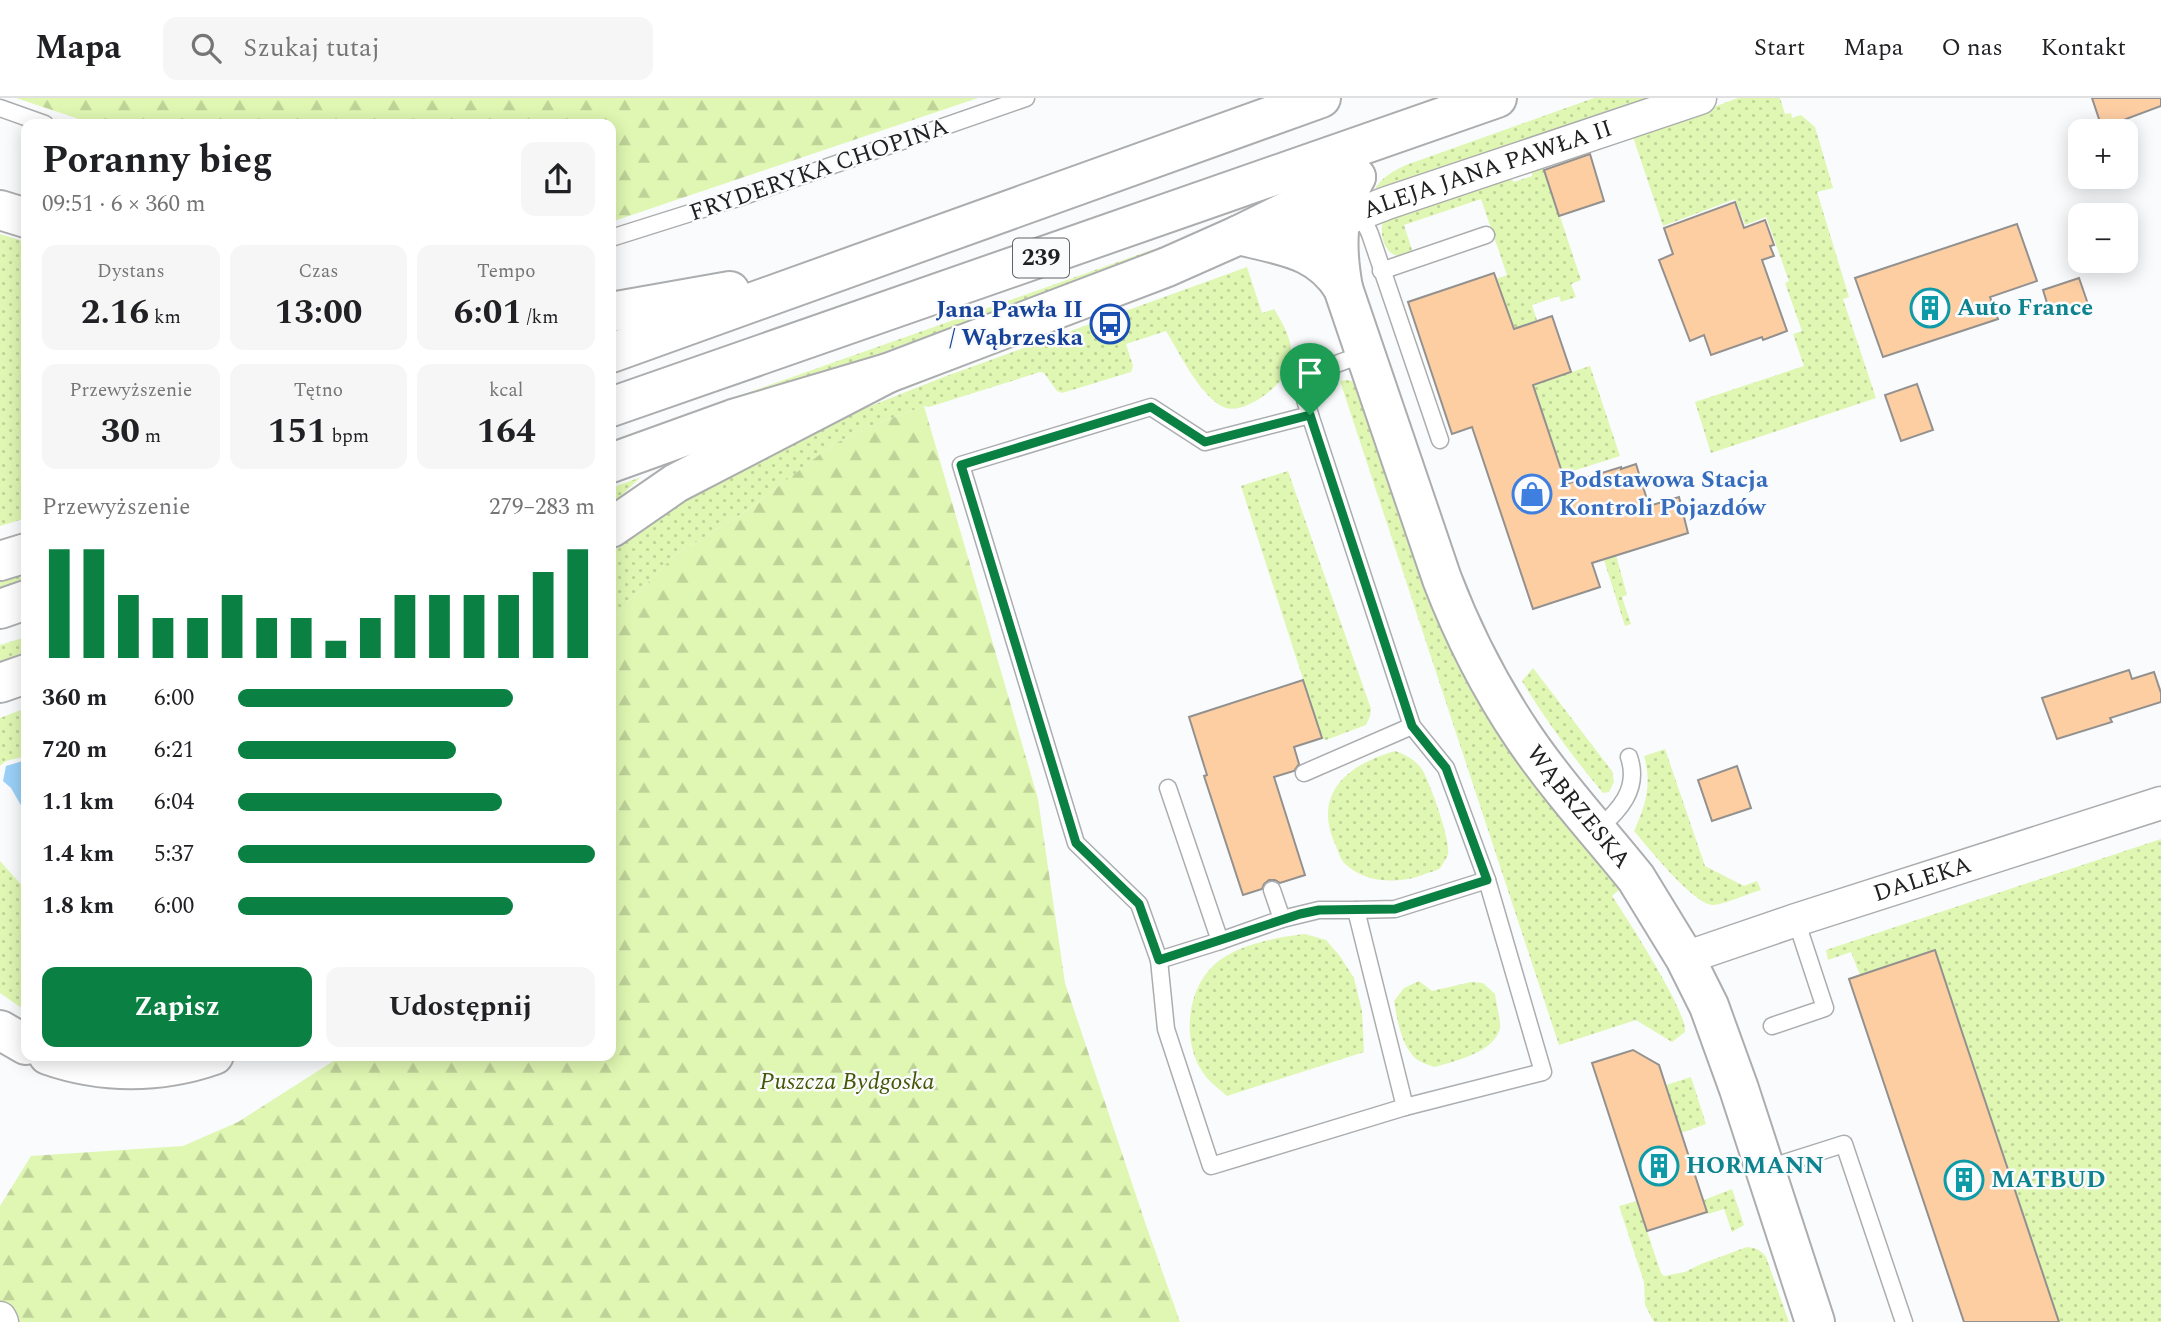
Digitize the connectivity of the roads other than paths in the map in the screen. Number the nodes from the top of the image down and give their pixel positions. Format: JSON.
{"nodes":[{"id":1,"x":1026,"y":98,"type":"edge"},
{"id":2,"x":1321,"y":98,"type":"edge"},
{"id":3,"x":1700,"y":98,"type":"edge"},
{"id":4,"x":1484,"y":103,"type":"edge"},
{"id":5,"x":0,"y":108,"type":"edge"},
{"id":6,"x":31,"y":119,"type":"edge"},
{"id":7,"x":1352,"y":204,"type":"junction"},
{"id":8,"x":0,"y":210,"type":"edge"},
{"id":9,"x":21,"y":216,"type":"edge"},
{"id":10,"x":1239,"y":234,"type":"junction"},
{"id":11,"x":1486,"y":235,"type":"dead end"},
{"id":12,"x":616,"y":236,"type":"edge"},
{"id":13,"x":1279,"y":245,"type":"junction"},
{"id":14,"x":1381,"y":271,"type":"junction"},
{"id":15,"x":836,"y":273,"type":"junction"},
{"id":16,"x":1343,"y":288,"type":"junction"},
{"id":17,"x":616,"y":311,"type":"edge"},
{"id":18,"x":616,"y":351,"type":"edge"},
{"id":19,"x":1366,"y":354,"type":"junction"},
{"id":20,"x":888,"y":373,"type":"junction"},
{"id":21,"x":616,"y":405,"type":"edge"},
{"id":22,"x":1310,"y":415,"type":"junction"},
{"id":23,"x":1440,"y":440,"type":"dead end"},
{"id":24,"x":616,"y":461,"type":"edge"},
{"id":25,"x":616,"y":525,"type":"edge"},
{"id":26,"x":21,"y":555,"type":"edge"},
{"id":27,"x":0,"y":561,"type":"edge"},
{"id":28,"x":21,"y":602,"type":"edge"},
{"id":29,"x":0,"y":609,"type":"edge"},
{"id":30,"x":21,"y":676,"type":"edge"},
{"id":31,"x":0,"y":683,"type":"edge"},
{"id":32,"x":1412,"y":726,"type":"junction"},
{"id":33,"x":1629,"y":757,"type":"dead end"},
{"id":34,"x":1304,"y":773,"type":"dead end"},
{"id":35,"x":1168,"y":788,"type":"dead end"},
{"id":36,"x":2161,"y":803,"type":"edge"},
{"id":37,"x":1597,"y":830,"type":"junction"},
{"id":38,"x":1487,"y":880,"type":"junction"},
{"id":39,"x":1272,"y":890,"type":"dead end"},
{"id":40,"x":1356,"y":910,"type":"junction"},
{"id":41,"x":1282,"y":919,"type":"junction"},
{"id":42,"x":1797,"y":920,"type":"junction"},
{"id":43,"x":1220,"y":941,"type":"junction"},
{"id":44,"x":1685,"y":958,"type":"junction"},
{"id":45,"x":1159,"y":960,"type":"junction"},
{"id":46,"x":1772,"y":1026,"type":"dead end"},
{"id":47,"x":0,"y":1030,"type":"edge"},
{"id":48,"x":21,"y":1042,"type":"edge"},
{"id":49,"x":69,"y":1061,"type":"edge"},
{"id":50,"x":190,"y":1061,"type":"edge"},
{"id":51,"x":1405,"y":1107,"type":"junction"},
{"id":52,"x":1765,"y":1169,"type":"junction"},
{"id":53,"x":1815,"y":1322,"type":"edge"},
{"id":54,"x":1904,"y":1322,"type":"edge"}],
"edges":[{"from":1,"to":12,"type":"lane","name":"FRYDERYKA CHOPINA"},
{"from":2,"to":15,"type":"main road","number":"239"},
{"from":3,"to":7,"type":"street","name":"ALEJA JANA PAWŁA II"},
{"from":4,"to":7,"type":"main road"},
{"from":4,"to":21,"type":"main road","number":"239"},
{"from":5,"to":6,"type":"lane"},
{"from":7,"to":10,"type":"main road"},
{"from":7,"to":13,"type":"street","name":"ALEJA JANA PAWŁA II"},
{"from":7,"to":14,"type":"lane"},
{"from":7,"to":16,"type":"main road","name":"WĄBRZESKA"},
{"from":8,"to":9,"type":"main road"},
{"from":10,"to":13,"type":"main road","name":"WĄBRZESKA"},
{"from":10,"to":20,"type":"main road"},
{"from":11,"to":14,"type":"lane"},
{"from":13,"to":16,"type":"main road","name":"WĄBRZESKA"},
{"from":14,"to":23,"type":"lane"},
{"from":15,"to":17,"type":"main road"},
{"from":15,"to":18,"type":"main road","number":"239"},
{"from":16,"to":19,"type":"main road","name":"WĄBRZESKA"},
{"from":19,"to":22,"type":"lane"},
{"from":19,"to":37,"type":"main road","name":"WĄBRZESKA"},
{"from":20,"to":24,"type":"main road"},
{"from":20,"to":25,"type":"main road"},
{"from":22,"to":32,"type":"lane"},
{"from":22,"to":45,"type":"lane"},
{"from":26,"to":27,"type":"main road"},
{"from":28,"to":29,"type":"main road"},
{"from":30,"to":31,"type":"main road"},
{"from":32,"to":34,"type":"lane"},
{"from":32,"to":38,"type":"lane"},
{"from":33,"to":37,"type":"lane"},
{"from":35,"to":43,"type":"lane"},
{"from":36,"to":42,"type":"street","name":"DALEKA"},
{"from":37,"to":44,"type":"main road","name":"WĄBRZESKA"},
{"from":38,"to":40,"type":"lane"},
{"from":38,"to":51,"type":"lane"},
{"from":39,"to":41,"type":"lane"},
{"from":40,"to":41,"type":"lane"},
{"from":40,"to":51,"type":"lane"},
{"from":41,"to":43,"type":"lane"},
{"from":42,"to":44,"type":"street","name":"DALEKA"},
{"from":42,"to":46,"type":"lane"},
{"from":43,"to":45,"type":"lane"},
{"from":44,"to":52,"type":"main road","name":"WĄBRZESKA"},
{"from":45,"to":51,"type":"lane"},
{"from":47,"to":48,"type":"main road"},
{"from":49,"to":50,"type":"main road"},
{"from":52,"to":53,"type":"main road","name":"WĄBRZESKA"},
{"from":52,"to":54,"type":"lane"}]}
